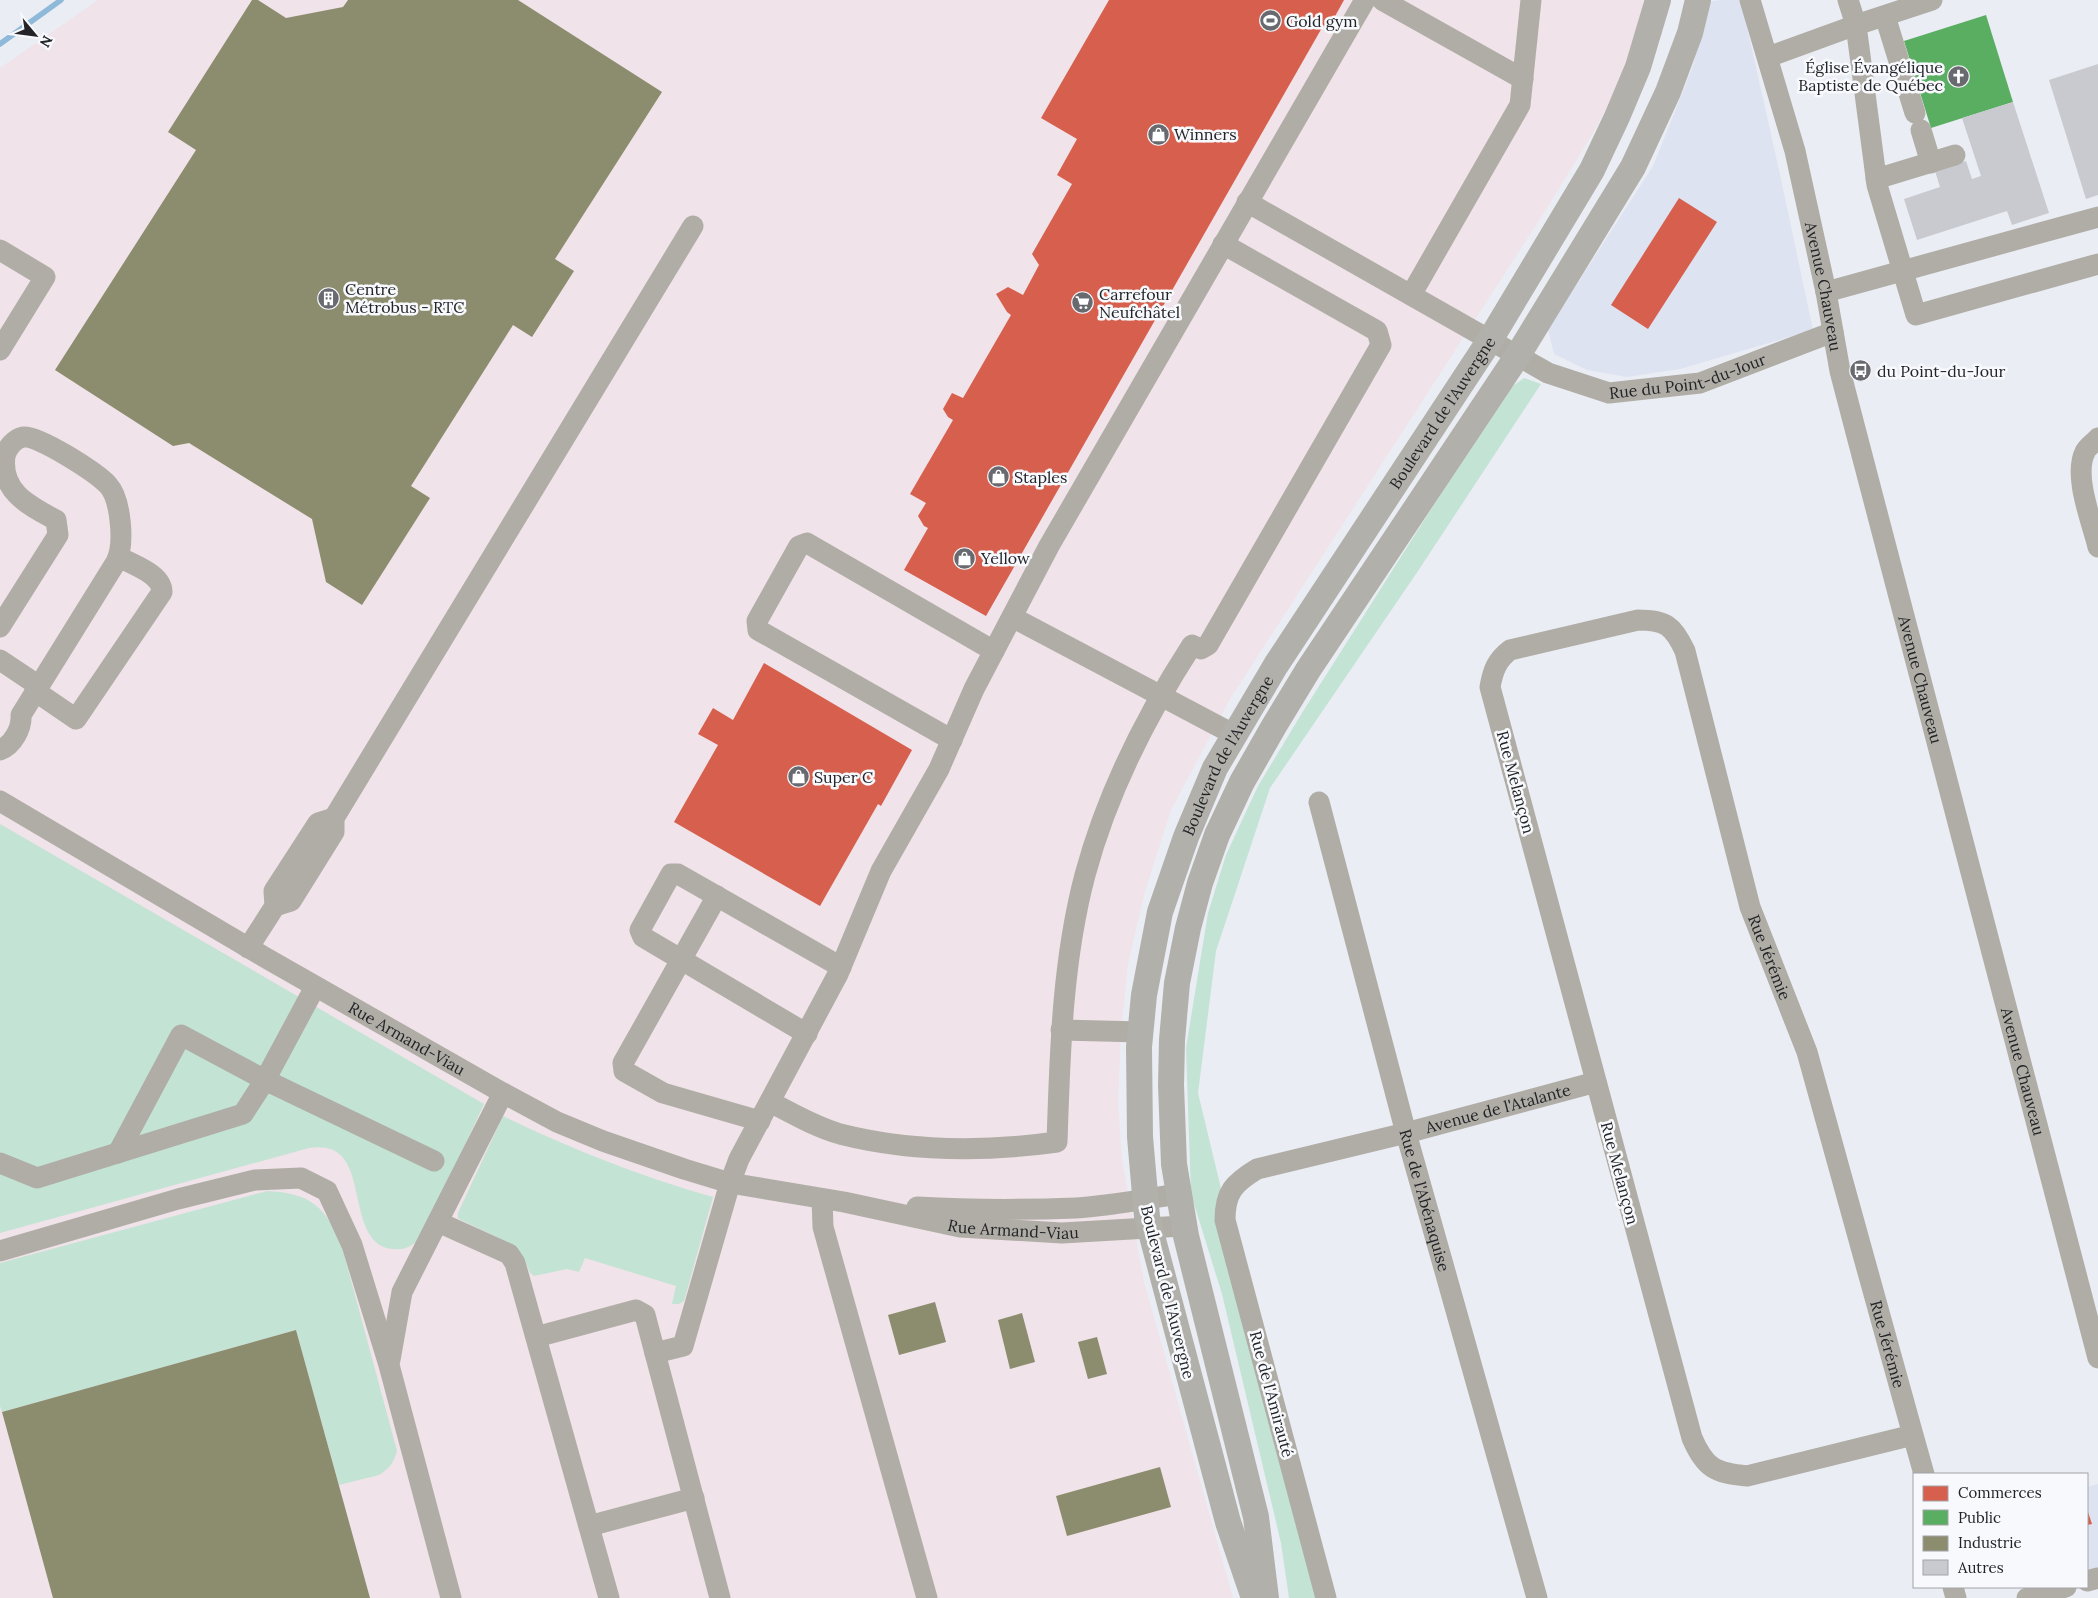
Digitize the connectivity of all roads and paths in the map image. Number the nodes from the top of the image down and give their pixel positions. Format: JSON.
{"nodes":[{"id":1,"x":1365,"y":0,"type":"edge"},
{"id":2,"x":1382,"y":0,"type":"edge"},
{"id":3,"x":1531,"y":0,"type":"edge"},
{"id":4,"x":1658,"y":0,"type":"edge"},
{"id":5,"x":1698,"y":0,"type":"edge"},
{"id":6,"x":1750,"y":0,"type":"edge"},
{"id":7,"x":1848,"y":0,"type":"edge"},
{"id":8,"x":1932,"y":0,"type":"edge"},
{"id":9,"x":1885,"y":16,"type":"junction"},
{"id":10,"x":1856,"y":25,"type":"junction"},
{"id":11,"x":1768,"y":57,"type":"junction"},
{"id":12,"x":1523,"y":79,"type":"junction"},
{"id":13,"x":1955,"y":155,"type":"dead end"},
{"id":14,"x":1931,"y":163,"type":"junction"},
{"id":15,"x":1876,"y":179,"type":"junction"},
{"id":16,"x":1247,"y":202,"type":"junction"},
{"id":17,"x":2098,"y":217,"type":"edge"},
{"id":18,"x":693,"y":226,"type":"dead end"},
{"id":19,"x":1223,"y":244,"type":"junction"},
{"id":20,"x":0,"y":250,"type":"edge"},
{"id":21,"x":2098,"y":264,"type":"edge"},
{"id":22,"x":1904,"y":272,"type":"junction"},
{"id":23,"x":1826,"y":292,"type":"junction"},
{"id":24,"x":1411,"y":295,"type":"junction"},
{"id":25,"x":1833,"y":332,"type":"junction"},
{"id":26,"x":1490,"y":340,"type":"junction"},
{"id":27,"x":0,"y":350,"type":"edge"},
{"id":28,"x":1518,"y":355,"type":"junction"},
{"id":29,"x":5,"y":441,"type":"edge"},
{"id":30,"x":2092,"y":445,"type":"edge"},
{"id":31,"x":2098,"y":547,"type":"edge"},
{"id":32,"x":119,"y":557,"type":"junction"},
{"id":33,"x":1012,"y":617,"type":"junction"},
{"id":34,"x":0,"y":627,"type":"edge"},
{"id":35,"x":994,"y":651,"type":"junction"},
{"id":36,"x":0,"y":660,"type":"edge"},
{"id":37,"x":1492,"y":672,"type":"joint"},
{"id":38,"x":37,"y":689,"type":"junction"},
{"id":39,"x":1160,"y":695,"type":"junction"},
{"id":40,"x":21,"y":714,"type":"junction"},
{"id":41,"x":0,"y":734,"type":"edge"},
{"id":42,"x":1235,"y":735,"type":"junction"},
{"id":43,"x":952,"y":740,"type":"junction"},
{"id":44,"x":0,"y":750,"type":"edge"},
{"id":45,"x":0,"y":801,"type":"edge"},
{"id":46,"x":1319,"y":802,"type":"dead end"},
{"id":47,"x":717,"y":896,"type":"junction"},
{"id":48,"x":248,"y":948,"type":"junction"},
{"id":49,"x":681,"y":960,"type":"junction"},
{"id":50,"x":841,"y":967,"type":"junction"},
{"id":51,"x":316,"y":987,"type":"junction"},
{"id":52,"x":1061,"y":1030,"type":"junction"},
{"id":53,"x":1141,"y":1032,"type":"junction"},
{"id":54,"x":807,"y":1034,"type":"junction"},
{"id":55,"x":265,"y":1080,"type":"junction"},
{"id":56,"x":1596,"y":1082,"type":"junction"},
{"id":57,"x":502,"y":1093,"type":"junction"},
{"id":58,"x":765,"y":1111,"type":"junction"},
{"id":59,"x":1406,"y":1133,"type":"junction"},
{"id":60,"x":118,"y":1153,"type":"junction"},
{"id":61,"x":434,"y":1160,"type":"dead end"},
{"id":62,"x":0,"y":1162,"type":"edge"},
{"id":63,"x":730,"y":1183,"type":"junction"},
{"id":64,"x":1230,"y":1190,"type":"joint"},
{"id":65,"x":1178,"y":1194,"type":"junction"},
{"id":66,"x":822,"y":1199,"type":"junction"},
{"id":67,"x":1145,"y":1199,"type":"junction"},
{"id":68,"x":844,"y":1202,"type":"junction"},
{"id":69,"x":438,"y":1222,"type":"junction"},
{"id":70,"x":1183,"y":1226,"type":"junction"},
{"id":71,"x":1149,"y":1228,"type":"junction"},
{"id":72,"x":0,"y":1251,"type":"edge"},
{"id":73,"x":536,"y":1337,"type":"junction"},
{"id":74,"x":655,"y":1353,"type":"junction"},
{"id":75,"x":2098,"y":1358,"type":"edge"},
{"id":76,"x":389,"y":1365,"type":"junction"},
{"id":77,"x":1913,"y":1435,"type":"junction"},
{"id":78,"x":1924,"y":1473,"type":"edge"},
{"id":79,"x":694,"y":1498,"type":"junction"},
{"id":80,"x":589,"y":1526,"type":"junction"},
{"id":81,"x":2062,"y":1588,"type":"edge"},
{"id":82,"x":451,"y":1598,"type":"edge"},
{"id":83,"x":609,"y":1598,"type":"edge"},
{"id":84,"x":720,"y":1598,"type":"edge"},
{"id":85,"x":927,"y":1598,"type":"edge"},
{"id":86,"x":1254,"y":1598,"type":"edge"},
{"id":87,"x":1266,"y":1598,"type":"edge"},
{"id":88,"x":1326,"y":1598,"type":"edge"},
{"id":89,"x":1537,"y":1598,"type":"edge"},
{"id":90,"x":2027,"y":1598,"type":"edge"}],
"edges":[{"from":1,"to":16,"type":"street"},
{"from":2,"to":12,"type":"street"},
{"from":3,"to":12,"type":"street"},
{"from":4,"to":26,"type":"main road","name":"Boulevard de l'Auvergne"},
{"from":5,"to":28,"type":"main road","name":"Boulevard de l'Auvergne"},
{"from":6,"to":11,"type":"street","name":"Avenue Chauveau"},
{"from":7,"to":10,"type":"street"},
{"from":8,"to":9,"type":"street"},
{"from":9,"to":10,"type":"street"},
{"from":9,"to":14,"type":"street"},
{"from":10,"to":11,"type":"street"},
{"from":10,"to":15,"type":"street"},
{"from":11,"to":23,"type":"street","name":"Avenue Chauveau"},
{"from":12,"to":24,"type":"street"},
{"from":13,"to":14,"type":"street"},
{"from":14,"to":15,"type":"street"},
{"from":15,"to":22,"type":"street"},
{"from":16,"to":19,"type":"street"},
{"from":16,"to":24,"type":"street","name":"Rue du Point-du-Jour"},
{"from":17,"to":22,"type":"street"},
{"from":18,"to":48,"type":"street"},
{"from":19,"to":33,"type":"street"},
{"from":19,"to":39,"type":"street"},
{"from":20,"to":27,"type":"street"},
{"from":21,"to":22,"type":"street"},
{"from":22,"to":23,"type":"street"},
{"from":23,"to":25,"type":"street","name":"Avenue Chauveau"},
{"from":24,"to":26,"type":"street","name":"Rue du Point-du-Jour"},
{"from":25,"to":28,"type":"street","name":"Rue du Point-du-Jour"},
{"from":25,"to":75,"type":"street","name":"Avenue Chauveau"},
{"from":26,"to":28,"type":"street","name":"Rue du Point-du-Jour"},
{"from":26,"to":42,"type":"main road","name":"Boulevard de l'Auvergne"},
{"from":28,"to":65,"type":"main road","name":"Boulevard de l'Auvergne"},
{"from":29,"to":32,"type":"street"},
{"from":29,"to":34,"type":"street"},
{"from":30,"to":31,"type":"street"},
{"from":32,"to":38,"type":"street"},
{"from":32,"to":38,"type":"street"},
{"from":33,"to":35,"type":"street"},
{"from":33,"to":39,"type":"street"},
{"from":35,"to":43,"type":"street"},
{"from":35,"to":43,"type":"street"},
{"from":36,"to":38,"type":"street"},
{"from":37,"to":56,"type":"street","name":"Rue Melançon"},
{"from":37,"to":77,"type":"street","name":"Rue Jérémie"},
{"from":38,"to":40,"type":"street"},
{"from":39,"to":42,"type":"street"},
{"from":39,"to":52,"type":"street"},
{"from":40,"to":41,"type":"street"},
{"from":40,"to":44,"type":"street"},
{"from":42,"to":53,"type":"main road","name":"Boulevard de l'Auvergne"},
{"from":43,"to":50,"type":"street"},
{"from":45,"to":48,"type":"street","name":"Rue Armand-Viau"},
{"from":46,"to":59,"type":"street","name":"Rue de l'Abénaquise"},
{"from":47,"to":49,"type":"street"},
{"from":47,"to":49,"type":"street"},
{"from":47,"to":50,"type":"street"},
{"from":48,"to":51,"type":"street","name":"Rue Armand-Viau"},
{"from":49,"to":54,"type":"street"},
{"from":49,"to":58,"type":"street"},
{"from":50,"to":54,"type":"street"},
{"from":51,"to":55,"type":"street"},
{"from":51,"to":57,"type":"street","name":"Rue Armand-Viau"},
{"from":52,"to":53,"type":"street"},
{"from":52,"to":58,"type":"street"},
{"from":53,"to":67,"type":"main road","name":"Boulevard de l'Auvergne"},
{"from":54,"to":58,"type":"street"},
{"from":55,"to":60,"type":"street"},
{"from":55,"to":60,"type":"street"},
{"from":55,"to":61,"type":"street"},
{"from":56,"to":59,"type":"street","name":"Avenue de l'Atalante"},
{"from":56,"to":77,"type":"street","name":"Rue Melançon"},
{"from":57,"to":63,"type":"street","name":"Rue Armand-Viau"},
{"from":57,"to":69,"type":"street"},
{"from":58,"to":63,"type":"street"},
{"from":59,"to":64,"type":"street","name":"Avenue de l'Atalante"},
{"from":59,"to":89,"type":"street","name":"Rue de l'Abénaquise"},
{"from":60,"to":62,"type":"street"},
{"from":63,"to":66,"type":"street","name":"Rue Armand-Viau"},
{"from":63,"to":74,"type":"street"},
{"from":64,"to":88,"type":"street","name":"Rue de l'Amirauté"},
{"from":65,"to":67,"type":"street","name":"Rue Armand-Viau"},
{"from":65,"to":70,"type":"main road","name":"Boulevard de l'Auvergne"},
{"from":66,"to":68,"type":"street","name":"Rue Armand-Viau"},
{"from":66,"to":85,"type":"street"},
{"from":67,"to":68,"type":"street","name":"Rue Armand-Viau"},
{"from":67,"to":71,"type":"main road","name":"Boulevard de l'Auvergne"},
{"from":68,"to":71,"type":"street","name":"Rue Armand-Viau"},
{"from":69,"to":73,"type":"street"},
{"from":69,"to":76,"type":"street"},
{"from":70,"to":71,"type":"street","name":"Rue Armand-Viau"},
{"from":70,"to":87,"type":"main road","name":"Boulevard de l'Auvergne"},
{"from":71,"to":86,"type":"main road","name":"Boulevard de l'Auvergne"},
{"from":72,"to":76,"type":"street"},
{"from":73,"to":74,"type":"street"},
{"from":73,"to":80,"type":"street"},
{"from":74,"to":79,"type":"street"},
{"from":76,"to":82,"type":"street"},
{"from":77,"to":78,"type":"street","name":"Rue Jérémie"},
{"from":79,"to":80,"type":"street"},
{"from":79,"to":84,"type":"street"},
{"from":80,"to":83,"type":"street"},
{"from":81,"to":90,"type":"street"}]}
